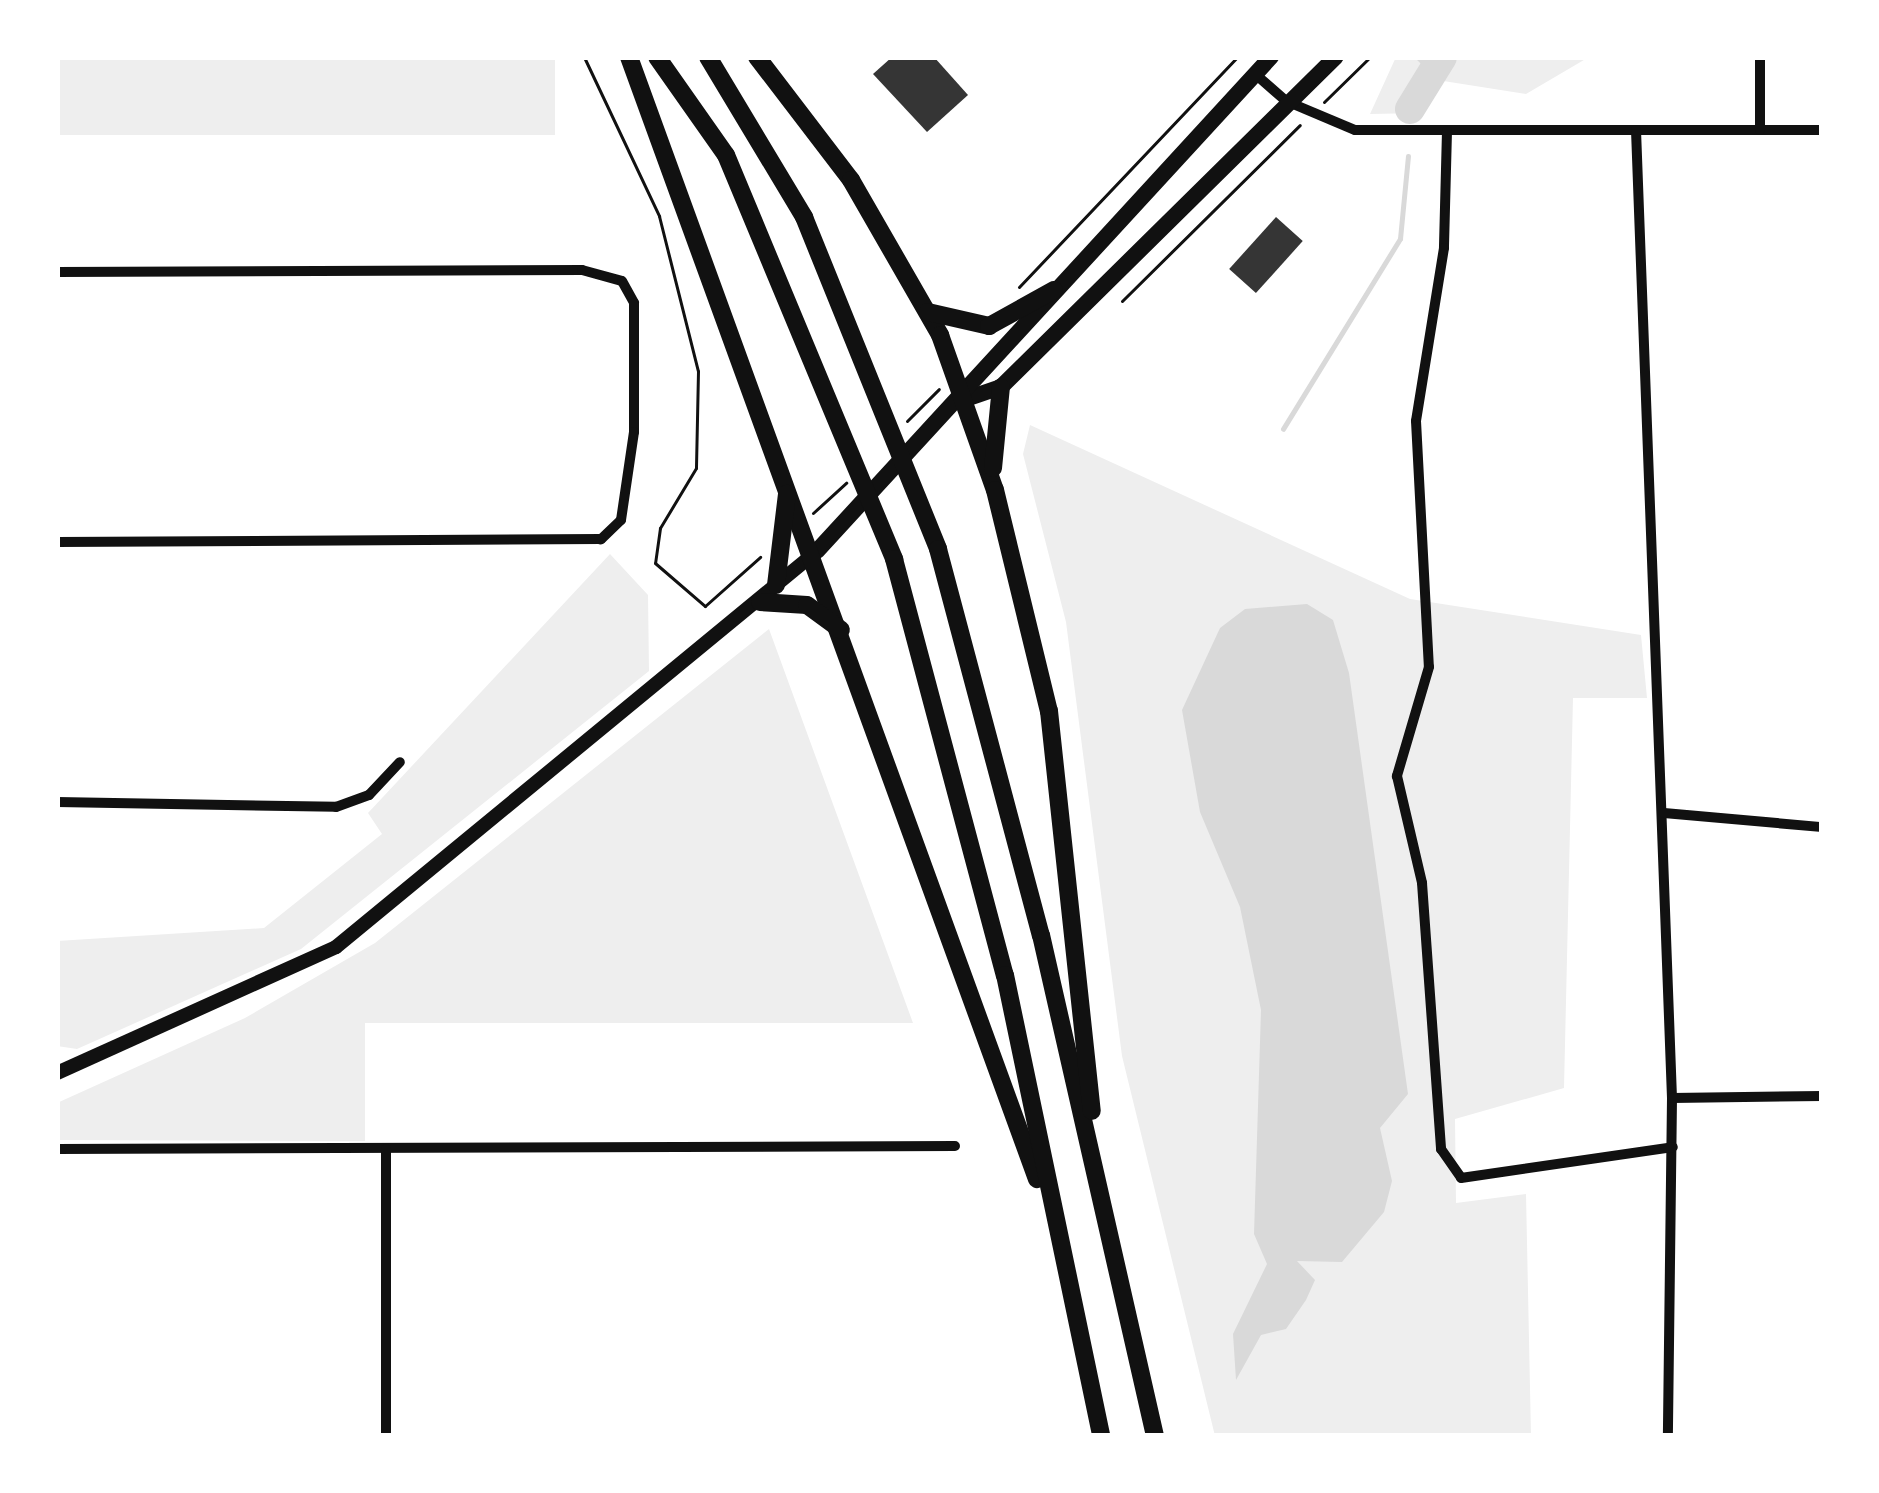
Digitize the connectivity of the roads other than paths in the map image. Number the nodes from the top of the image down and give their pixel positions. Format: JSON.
{"nodes":[{"id":1,"x":629,"y":57,"type":"edge"},
{"id":2,"x":657,"y":57,"type":"edge"},
{"id":3,"x":708,"y":57,"type":"edge"},
{"id":4,"x":757,"y":57,"type":"edge"},
{"id":5,"x":1271,"y":57,"type":"edge"},
{"id":6,"x":1336,"y":57,"type":"edge"},
{"id":7,"x":1760,"y":57,"type":"edge"},
{"id":8,"x":1254,"y":73,"type":"junction"},
{"id":9,"x":1286,"y":101,"type":"junction"},
{"id":10,"x":1636,"y":130,"type":"junction"},
{"id":11,"x":1760,"y":130,"type":"junction"},
{"id":12,"x":1822,"y":130,"type":"edge"},
{"id":13,"x":1447,"y":131,"type":"junction"},
{"id":14,"x":57,"y":272,"type":"edge"},
{"id":15,"x":1054,"y":290,"type":"junction"},
{"id":16,"x":926,"y":310,"type":"junction"},
{"id":17,"x":1001,"y":387,"type":"junction"},
{"id":18,"x":963,"y":400,"type":"junction"},
{"id":19,"x":786,"y":483,"type":"junction"},
{"id":20,"x":995,"y":490,"type":"junction"},
{"id":21,"x":57,"y":542,"type":"edge"},
{"id":22,"x":817,"y":551,"type":"junction"},
{"id":23,"x":776,"y":585,"type":"junction"},
{"id":24,"x":760,"y":602,"type":"junction"},
{"id":25,"x":848,"y":638,"type":"junction"},
{"id":26,"x":400,"y":762,"type":"dead end"},
{"id":27,"x":57,"y":802,"type":"edge"},
{"id":28,"x":1664,"y":813,"type":"junction"},
{"id":29,"x":1822,"y":827,"type":"edge"},
{"id":30,"x":57,"y":1073,"type":"edge"},
{"id":31,"x":1822,"y":1096,"type":"edge"},
{"id":32,"x":1672,"y":1098,"type":"junction"},
{"id":33,"x":955,"y":1146,"type":"dead end"},
{"id":34,"x":1673,"y":1147,"type":"junction"},
{"id":35,"x":57,"y":1149,"type":"edge"},
{"id":36,"x":386,"y":1149,"type":"junction"},
{"id":37,"x":1101,"y":1199,"type":"junction"},
{"id":38,"x":1071,"y":1274,"type":"junction"},
{"id":39,"x":386,"y":1436,"type":"edge"},
{"id":40,"x":1101,"y":1436,"type":"edge"},
{"id":41,"x":1155,"y":1436,"type":"edge"},
{"id":42,"x":1668,"y":1436,"type":"edge"}],
"edges":[{"from":1,"to":19,"type":"highway"},
{"from":2,"to":38,"type":"highway"},
{"from":3,"to":37,"type":"highway"},
{"from":4,"to":16,"type":"highway"},
{"from":5,"to":8,"type":"main road"},
{"from":6,"to":9,"type":"main road"},
{"from":7,"to":11,"type":"street"},
{"from":8,"to":9,"type":"street"},
{"from":8,"to":15,"type":"main road"},
{"from":9,"to":13,"type":"street"},
{"from":9,"to":17,"type":"main road"},
{"from":10,"to":11,"type":"street"},
{"from":10,"to":13,"type":"street"},
{"from":10,"to":28,"type":"street"},
{"from":11,"to":12,"type":"street"},
{"from":13,"to":34,"type":"street"},
{"from":14,"to":21,"type":"street"},
{"from":15,"to":16,"type":"highway"},
{"from":15,"to":18,"type":"main road"},
{"from":16,"to":18,"type":"highway"},
{"from":17,"to":18,"type":"main road"},
{"from":17,"to":20,"type":"highway"},
{"from":18,"to":20,"type":"highway"},
{"from":18,"to":22,"type":"main road"},
{"from":19,"to":22,"type":"highway"},
{"from":19,"to":23,"type":"highway"},
{"from":20,"to":37,"type":"highway"},
{"from":22,"to":23,"type":"main road"},
{"from":22,"to":25,"type":"highway"},
{"from":23,"to":24,"type":"main road"},
{"from":24,"to":25,"type":"highway"},
{"from":24,"to":30,"type":"main road"},
{"from":25,"to":38,"type":"highway"},
{"from":26,"to":27,"type":"street"},
{"from":28,"to":29,"type":"street"},
{"from":28,"to":32,"type":"street"},
{"from":31,"to":32,"type":"street"},
{"from":32,"to":34,"type":"street"},
{"from":33,"to":36,"type":"street"},
{"from":34,"to":42,"type":"street"},
{"from":35,"to":36,"type":"street"},
{"from":36,"to":39,"type":"street"},
{"from":37,"to":41,"type":"highway"},
{"from":38,"to":40,"type":"highway"}]}
